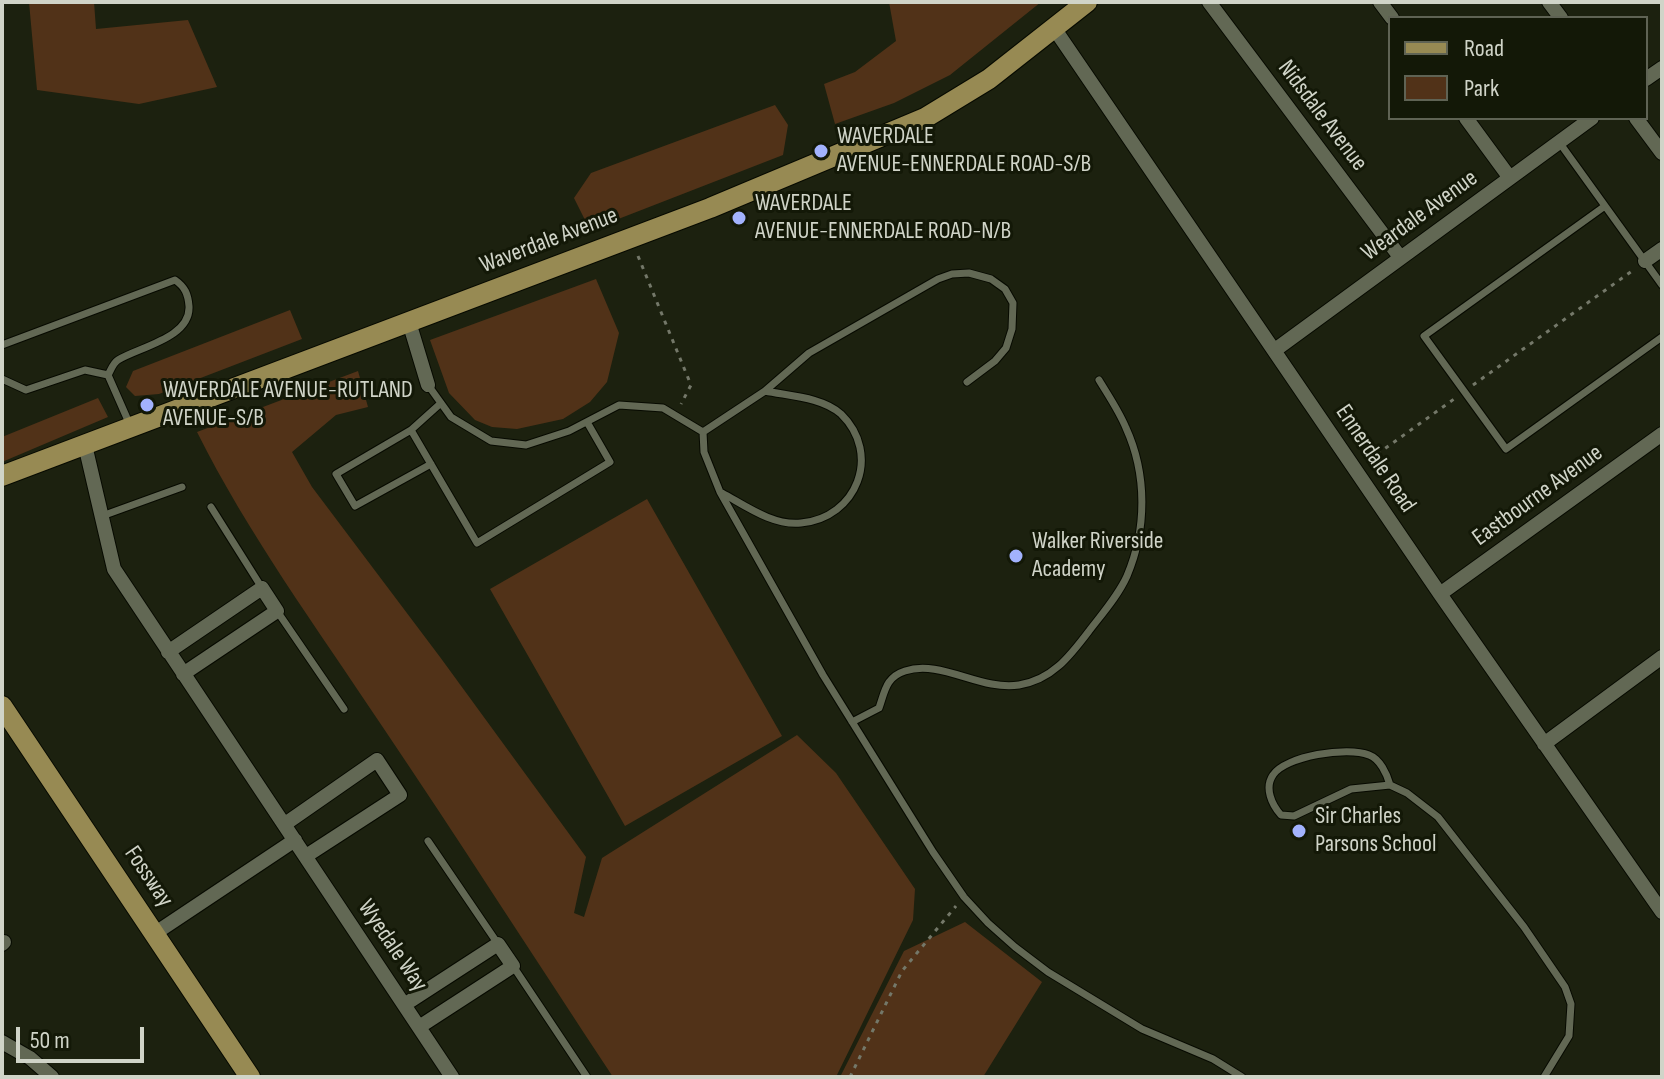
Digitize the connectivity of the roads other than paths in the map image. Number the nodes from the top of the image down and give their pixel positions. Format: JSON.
{"nodes":[{"id":1,"x":1087,"y":2,"type":"edge"},
{"id":2,"x":1209,"y":2,"type":"edge"},
{"id":3,"x":1054,"y":28,"type":"junction"},
{"id":4,"x":1467,"y":120,"type":"edge"},
{"id":5,"x":1589,"y":120,"type":"edge"},
{"id":6,"x":1637,"y":120,"type":"edge"},
{"id":7,"x":1559,"y":142,"type":"junction"},
{"id":8,"x":1662,"y":153,"type":"edge"},
{"id":9,"x":1510,"y":178,"type":"junction"},
{"id":10,"x":1605,"y":206,"type":"junction"},
{"id":11,"x":1662,"y":249,"type":"edge"},
{"id":12,"x":1400,"y":257,"type":"junction"},
{"id":13,"x":1645,"y":261,"type":"junction"},
{"id":14,"x":1662,"y":285,"type":"edge"},
{"id":15,"x":409,"y":322,"type":"junction"},
{"id":16,"x":1662,"y":337,"type":"edge"},
{"id":17,"x":2,"y":345,"type":"edge"},
{"id":18,"x":1275,"y":350,"type":"junction"},
{"id":19,"x":108,"y":375,"type":"junction"},
{"id":20,"x":2,"y":379,"type":"edge"},
{"id":21,"x":1099,"y":380,"type":"dead end"},
{"id":22,"x":967,"y":382,"type":"dead end"},
{"id":23,"x":428,"y":385,"type":"joint"},
{"id":24,"x":765,"y":391,"type":"junction"},
{"id":25,"x":441,"y":403,"type":"junction"},
{"id":26,"x":587,"y":422,"type":"junction"},
{"id":27,"x":131,"y":427,"type":"junction"},
{"id":28,"x":411,"y":430,"type":"junction"},
{"id":29,"x":703,"y":432,"type":"junction"},
{"id":30,"x":1662,"y":434,"type":"edge"},
{"id":31,"x":85,"y":445,"type":"junction"},
{"id":32,"x":431,"y":464,"type":"junction"},
{"id":33,"x":2,"y":476,"type":"edge"},
{"id":34,"x":182,"y":487,"type":"dead end"},
{"id":35,"x":720,"y":492,"type":"junction"},
{"id":36,"x":211,"y":507,"type":"dead end"},
{"id":37,"x":102,"y":516,"type":"junction"},
{"id":38,"x":262,"y":588,"type":"junction"},
{"id":39,"x":1440,"y":594,"type":"junction"},
{"id":40,"x":277,"y":611,"type":"junction"},
{"id":41,"x":168,"y":652,"type":"junction"},
{"id":42,"x":1662,"y":657,"type":"edge"},
{"id":43,"x":183,"y":674,"type":"junction"},
{"id":44,"x":2,"y":706,"type":"edge"},
{"id":45,"x":344,"y":709,"type":"dead end"},
{"id":46,"x":852,"y":722,"type":"junction"},
{"id":47,"x":1544,"y":744,"type":"junction"},
{"id":48,"x":1390,"y":785,"type":"junction"},
{"id":49,"x":285,"y":824,"type":"junction"},
{"id":50,"x":295,"y":840,"type":"junction"},
{"id":51,"x":428,"y":841,"type":"dead end"},
{"id":52,"x":306,"y":856,"type":"junction"},
{"id":53,"x":1657,"y":893,"type":"edge"},
{"id":54,"x":1662,"y":912,"type":"edge"},
{"id":55,"x":154,"y":934,"type":"junction"},
{"id":56,"x":498,"y":944,"type":"junction"},
{"id":57,"x":513,"y":966,"type":"junction"},
{"id":58,"x":404,"y":1005,"type":"junction"},
{"id":59,"x":419,"y":1027,"type":"junction"},
{"id":60,"x":2,"y":1042,"type":"edge"},
{"id":61,"x":52,"y":1077,"type":"edge"},
{"id":62,"x":250,"y":1077,"type":"edge"},
{"id":63,"x":452,"y":1077,"type":"edge"},
{"id":64,"x":587,"y":1077,"type":"edge"},
{"id":65,"x":1242,"y":1077,"type":"edge"},
{"id":66,"x":1544,"y":1077,"type":"edge"}],
"edges":[{"from":1,"to":3,"type":"main road","name":"Waverdale Avenue"},
{"from":2,"to":12,"type":"street","name":"Nidsdale Avenue"},
{"from":3,"to":15,"type":"main road","name":"Waverdale Avenue"},
{"from":3,"to":18,"type":"street","name":"Ennerdale Road"},
{"from":4,"to":9,"type":"street"},
{"from":5,"to":7,"type":"street","name":"Weardale Avenue"},
{"from":6,"to":8,"type":"street"},
{"from":7,"to":9,"type":"street","name":"Weardale Avenue"},
{"from":7,"to":10,"type":"lane"},
{"from":9,"to":12,"type":"street","name":"Weardale Avenue"},
{"from":10,"to":13,"type":"lane"},
{"from":10,"to":16,"type":"lane"},
{"from":11,"to":13,"type":"street"},
{"from":12,"to":18,"type":"street","name":"Weardale Avenue"},
{"from":13,"to":14,"type":"lane"},
{"from":15,"to":23,"type":"street"},
{"from":15,"to":27,"type":"main road","name":"Waverdale Avenue"},
{"from":17,"to":19,"type":"lane"},
{"from":18,"to":39,"type":"street","name":"Ennerdale Road"},
{"from":19,"to":20,"type":"lane"},
{"from":19,"to":27,"type":"lane"},
{"from":21,"to":46,"type":"lane"},
{"from":22,"to":24,"type":"lane"},
{"from":23,"to":25,"type":"lane"},
{"from":24,"to":29,"type":"lane"},
{"from":24,"to":35,"type":"lane"},
{"from":25,"to":26,"type":"lane"},
{"from":25,"to":28,"type":"lane"},
{"from":26,"to":29,"type":"lane"},
{"from":26,"to":32,"type":"lane"},
{"from":27,"to":31,"type":"main road","name":"Waverdale Avenue"},
{"from":28,"to":32,"type":"lane"},
{"from":28,"to":32,"type":"lane"},
{"from":29,"to":35,"type":"lane"},
{"from":30,"to":39,"type":"street","name":"Eastbourne Avenue"},
{"from":31,"to":33,"type":"main road","name":"Waverdale Avenue"},
{"from":31,"to":37,"type":"street","name":"Wyedale Way"},
{"from":34,"to":37,"type":"lane"},
{"from":35,"to":46,"type":"lane"},
{"from":36,"to":38,"type":"lane"},
{"from":37,"to":41,"type":"street","name":"Wyedale Way"},
{"from":38,"to":40,"type":"street"},
{"from":38,"to":41,"type":"street"},
{"from":39,"to":47,"type":"street","name":"Ennerdale Road"},
{"from":40,"to":43,"type":"street"},
{"from":40,"to":45,"type":"lane"},
{"from":41,"to":43,"type":"street","name":"Wyedale Way"},
{"from":42,"to":47,"type":"street"},
{"from":43,"to":49,"type":"street","name":"Wyedale Way"},
{"from":44,"to":55,"type":"main road","name":"Fossway"},
{"from":46,"to":65,"type":"lane"},
{"from":47,"to":53,"type":"street","name":"Ennerdale Road"},
{"from":48,"to":48,"type":"lane"},
{"from":48,"to":66,"type":"lane"},
{"from":49,"to":50,"type":"street","name":"Wyedale Way"},
{"from":49,"to":52,"type":"street"},
{"from":50,"to":52,"type":"street","name":"Wyedale Way"},
{"from":50,"to":55,"type":"street"},
{"from":51,"to":56,"type":"lane"},
{"from":52,"to":58,"type":"street","name":"Wyedale Way"},
{"from":53,"to":54,"type":"street","name":"Ennerdale Road"},
{"from":55,"to":62,"type":"main road","name":"Fossway"},
{"from":56,"to":57,"type":"street"},
{"from":56,"to":58,"type":"street"},
{"from":57,"to":59,"type":"street"},
{"from":57,"to":64,"type":"lane"},
{"from":58,"to":59,"type":"street","name":"Wyedale Way"},
{"from":59,"to":63,"type":"street","name":"Wyedale Way"},
{"from":60,"to":61,"type":"street"}]}
